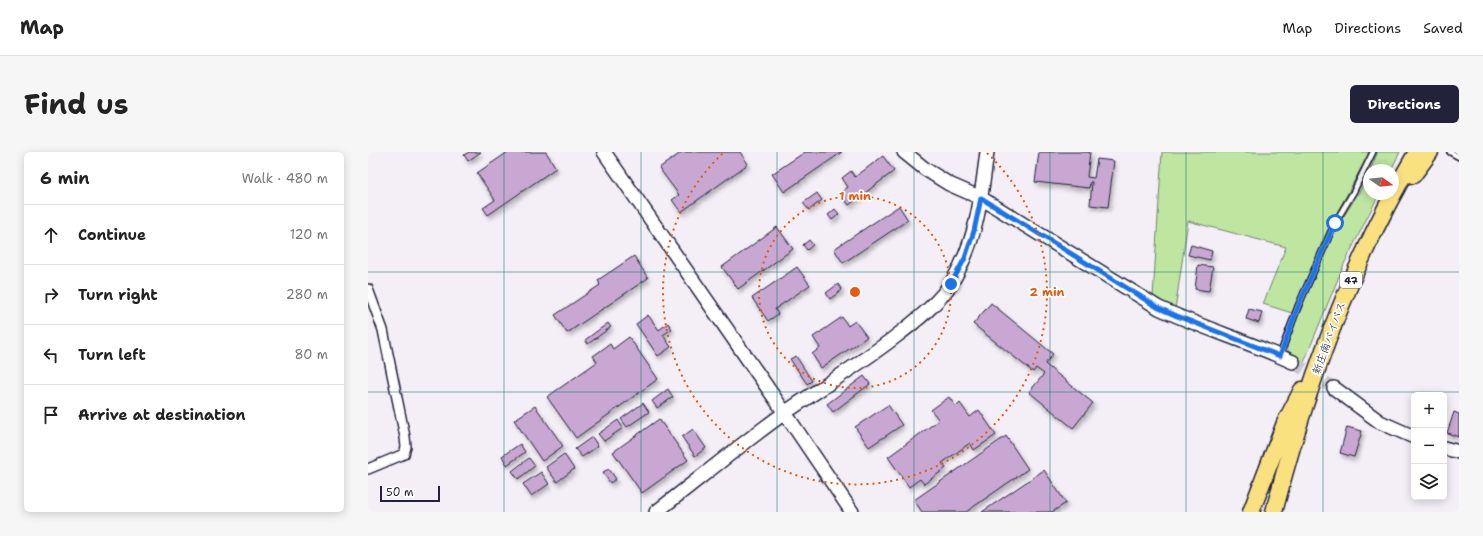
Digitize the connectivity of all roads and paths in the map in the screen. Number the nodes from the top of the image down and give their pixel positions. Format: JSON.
{"nodes":[{"id":1,"x":604,"y":152,"type":"edge"},
{"id":2,"x":904,"y":152,"type":"edge"},
{"id":3,"x":987,"y":152,"type":"edge"},
{"id":4,"x":1374,"y":152,"type":"edge"},
{"id":5,"x":1416,"y":152,"type":"edge"},
{"id":6,"x":1430,"y":152,"type":"edge"},
{"id":7,"x":1450,"y":152,"type":"edge"},
{"id":8,"x":1459,"y":157,"type":"edge"},
{"id":9,"x":1411,"y":159,"type":"edge"},
{"id":10,"x":981,"y":198,"type":"junction"},
{"id":11,"x":1383,"y":215,"type":"junction"},
{"id":12,"x":368,"y":289,"type":"edge"},
{"id":13,"x":1325,"y":347,"type":"junction"},
{"id":14,"x":1280,"y":356,"type":"junction"},
{"id":15,"x":1293,"y":362,"type":"tunnel mouth"},
{"id":16,"x":1334,"y":388,"type":"tunnel mouth"},
{"id":17,"x":785,"y":413,"type":"junction"},
{"id":18,"x":1411,"y":436,"type":"edge"},
{"id":19,"x":1447,"y":449,"type":"edge"},
{"id":20,"x":1459,"y":452,"type":"edge"},
{"id":21,"x":1288,"y":456,"type":"junction"},
{"id":22,"x":368,"y":469,"type":"edge"},
{"id":23,"x":656,"y":512,"type":"edge"},
{"id":24,"x":852,"y":512,"type":"edge"},
{"id":25,"x":1251,"y":512,"type":"edge"},
{"id":26,"x":1274,"y":512,"type":"edge"},
{"id":27,"x":1282,"y":512,"type":"edge"}],
"edges":[{"from":1,"to":17,"type":"street"},
{"from":2,"to":10,"type":"street"},
{"from":3,"to":10,"type":"street"},
{"from":4,"to":14,"type":"lane"},
{"from":5,"to":9,"type":"highway","name":"新庄南バイパス","number":"47"},
{"from":6,"to":11,"type":"highway"},
{"from":7,"to":8,"type":"lane"},
{"from":9,"to":11,"type":"highway","name":"新庄南バイパス","number":"47"},
{"from":10,"to":14,"type":"street"},
{"from":10,"to":17,"type":"street"},
{"from":11,"to":13,"type":"highway","name":"新庄南バイパス","number":"47"},
{"from":12,"to":22,"type":"street"},
{"from":13,"to":21,"type":"highway","name":"新庄南バイパス","number":"47"},
{"from":13,"to":25,"type":"highway"},
{"from":14,"to":15,"type":"street"},
{"from":16,"to":18,"type":"street"},
{"from":17,"to":23,"type":"street"},
{"from":17,"to":24,"type":"street"},
{"from":19,"to":20,"type":"street"},
{"from":21,"to":26,"type":"highway","name":"新庄南バイパス","number":"47"},
{"from":21,"to":27,"type":"highway"}]}
